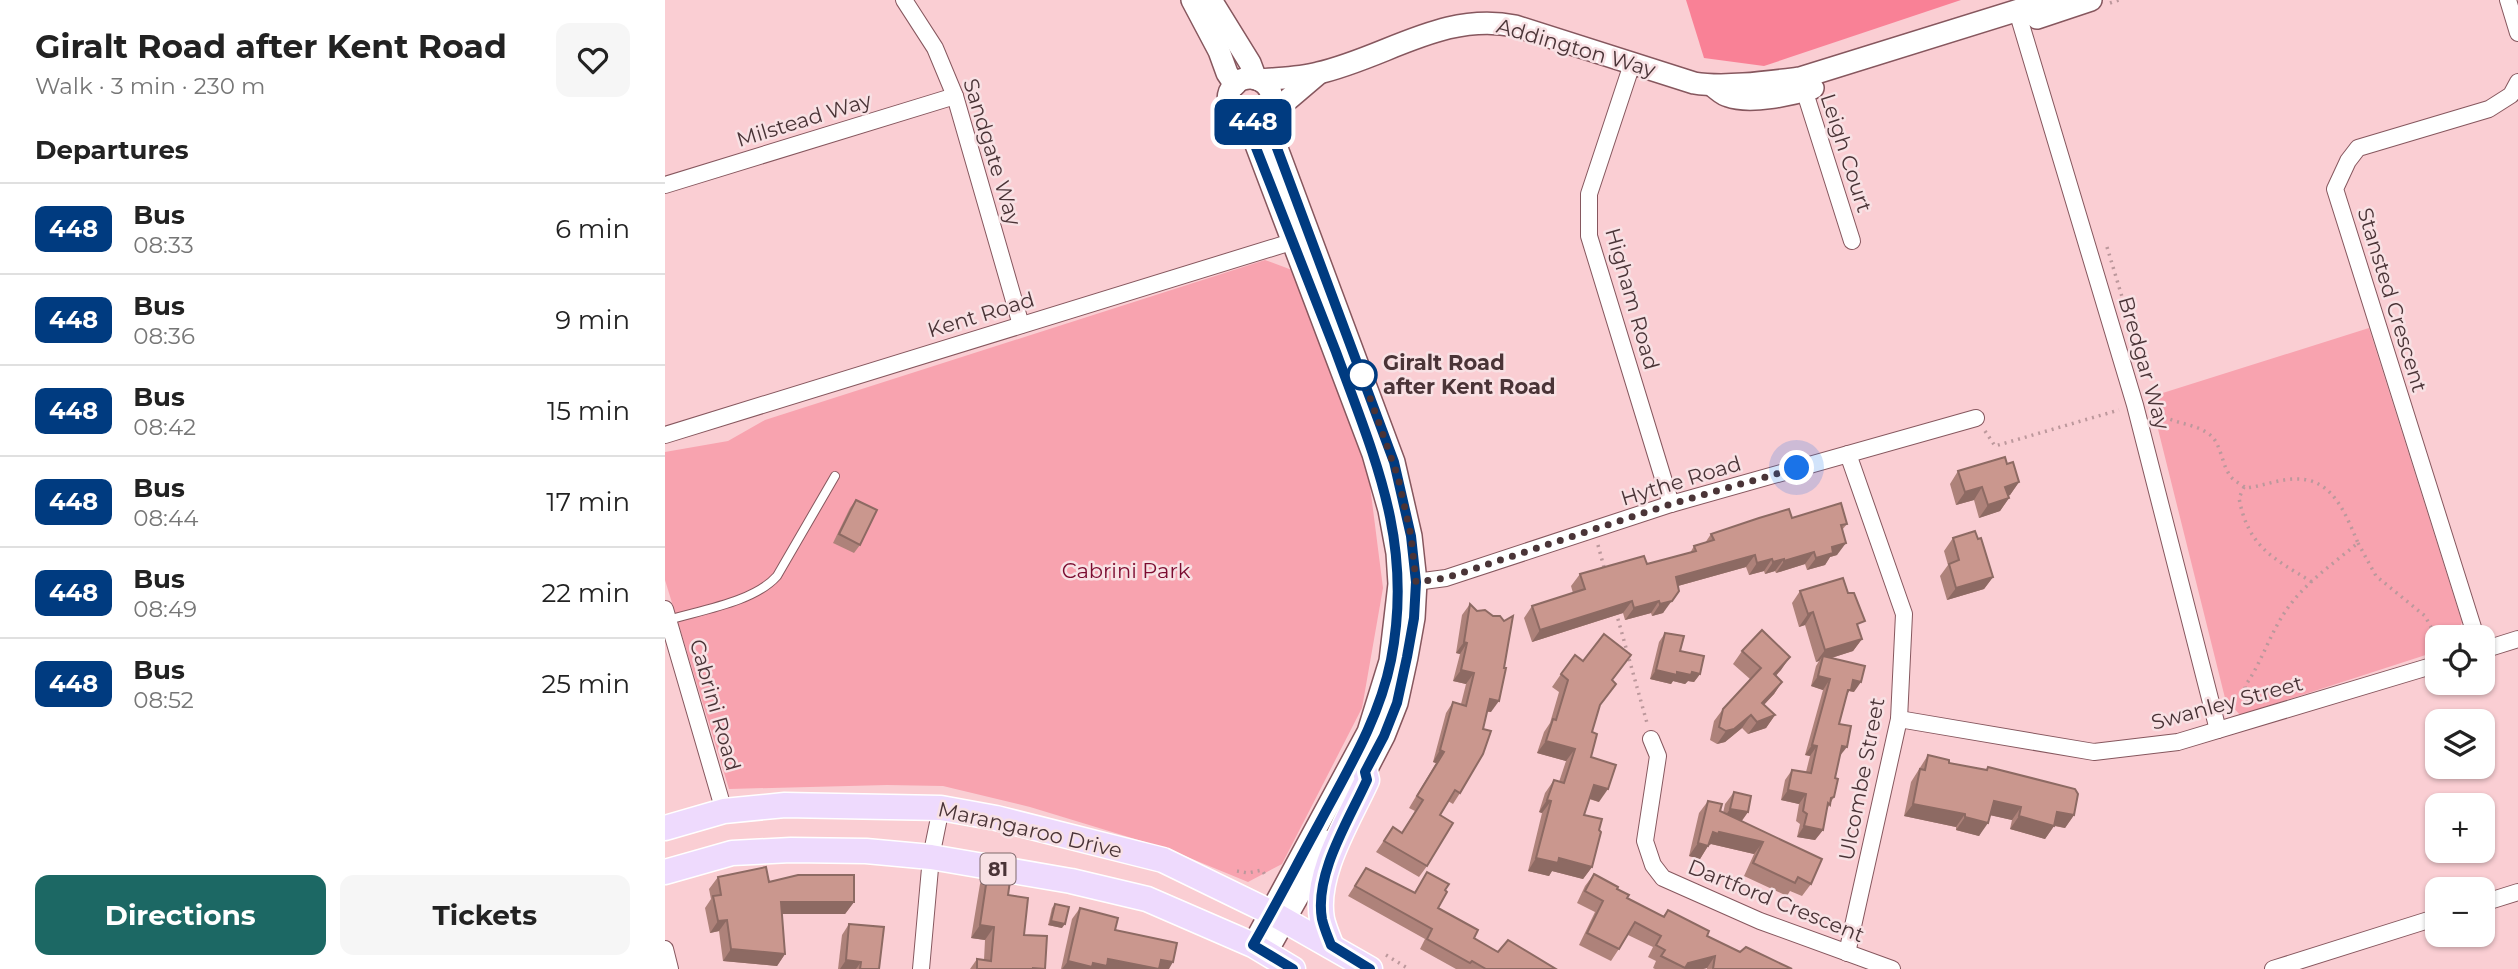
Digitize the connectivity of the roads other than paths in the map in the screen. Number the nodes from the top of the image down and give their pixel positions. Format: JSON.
{"nodes":[{"id":1,"x":904,"y":0,"type":"edge"},
{"id":2,"x":1192,"y":0,"type":"edge"},
{"id":3,"x":1211,"y":0,"type":"edge"},
{"id":4,"x":2051,"y":0,"type":"edge"},
{"id":5,"x":2508,"y":0,"type":"edge"},
{"id":6,"x":2100,"y":2,"type":"edge"},
{"id":7,"x":2019,"y":17,"type":"junction"},
{"id":8,"x":2518,"y":33,"type":"edge"},
{"id":9,"x":1632,"y":64,"type":"junction"},
{"id":10,"x":1318,"y":74,"type":"junction"},
{"id":11,"x":1258,"y":79,"type":"junction"},
{"id":12,"x":2518,"y":82,"type":"edge"},
{"id":13,"x":1802,"y":84,"type":"junction"},
{"id":14,"x":1234,"y":85,"type":"junction"},
{"id":15,"x":955,"y":96,"type":"junction"},
{"id":16,"x":1260,"y":117,"type":"junction"},
{"id":17,"x":665,"y":185,"type":"edge"},
{"id":18,"x":1301,"y":239,"type":"junction"},
{"id":19,"x":1852,"y":241,"type":"dead end"},
{"id":20,"x":1021,"y":325,"type":"junction"},
{"id":21,"x":1976,"y":418,"type":"road end"},
{"id":22,"x":665,"y":435,"type":"edge"},
{"id":23,"x":1848,"y":454,"type":"junction"},
{"id":24,"x":835,"y":476,"type":"dead end"},
{"id":25,"x":1671,"y":504,"type":"junction"},
{"id":26,"x":1408,"y":583,"type":"junction"},
{"id":27,"x":667,"y":615,"type":"edge"},
{"id":28,"x":2472,"y":625,"type":"edge"},
{"id":29,"x":2518,"y":639,"type":"edge"},
{"id":30,"x":2495,"y":646,"type":"edge"},
{"id":31,"x":2425,"y":668,"type":"edge"},
{"id":32,"x":1899,"y":719,"type":"junction"},
{"id":33,"x":2218,"y":730,"type":"junction"},
{"id":34,"x":1651,"y":739,"type":"road end"},
{"id":35,"x":1365,"y":772,"type":"junction"},
{"id":36,"x":941,"y":808,"type":"junction"},
{"id":37,"x":724,"y":811,"type":"junction"},
{"id":38,"x":665,"y":828,"type":"edge"},
{"id":39,"x":931,"y":857,"type":"junction"},
{"id":40,"x":665,"y":872,"type":"edge"},
{"id":41,"x":2518,"y":892,"type":"edge"},
{"id":42,"x":2495,"y":899,"type":"edge"},
{"id":43,"x":1278,"y":916,"type":"junction"},
{"id":44,"x":2425,"y":921,"type":"edge"},
{"id":45,"x":1331,"y":945,"type":"junction"},
{"id":46,"x":665,"y":949,"type":"edge"},
{"id":47,"x":1260,"y":949,"type":"junction"},
{"id":48,"x":1847,"y":953,"type":"junction"},
{"id":49,"x":670,"y":969,"type":"edge"},
{"id":50,"x":921,"y":969,"type":"edge"},
{"id":51,"x":1293,"y":969,"type":"edge"},
{"id":52,"x":1370,"y":969,"type":"edge"},
{"id":53,"x":1892,"y":969,"type":"edge"},
{"id":54,"x":2273,"y":969,"type":"edge"}],
"edges":[{"from":1,"to":15,"type":"street","name":"Sandgate Way"},
{"from":2,"to":14,"type":"street"},
{"from":3,"to":11,"type":"street"},
{"from":4,"to":7,"type":"street","name":"Addington Way"},
{"from":5,"to":8,"type":"street"},
{"from":6,"to":7,"type":"street","name":"Addington Way"},
{"from":7,"to":13,"type":"street","name":"Addington Way"},
{"from":7,"to":33,"type":"street","name":"Bredgar Way"},
{"from":9,"to":10,"type":"street","name":"Addington Way"},
{"from":9,"to":13,"type":"street","name":"Addington Way"},
{"from":9,"to":25,"type":"street","name":"Higham Road"},
{"from":10,"to":11,"type":"street","name":"Addington Way"},
{"from":10,"to":16,"type":"street","name":"Addington Way"},
{"from":11,"to":14,"type":"street"},
{"from":11,"to":16,"type":"street"},
{"from":12,"to":28,"type":"street","name":"Stansted Crescent"},
{"from":13,"to":19,"type":"street","name":"Leigh Court"},
{"from":14,"to":16,"type":"street"},
{"from":15,"to":17,"type":"street","name":"Milstead Way"},
{"from":15,"to":20,"type":"street","name":"Sandgate Way"},
{"from":16,"to":18,"type":"street"},
{"from":18,"to":20,"type":"street","name":"Kent Road"},
{"from":18,"to":26,"type":"street"},
{"from":20,"to":22,"type":"street","name":"Kent Road"},
{"from":21,"to":23,"type":"street","name":"Hythe Road"},
{"from":23,"to":25,"type":"street","name":"Hythe Road"},
{"from":23,"to":32,"type":"street","name":"Ulcombe Street"},
{"from":24,"to":27,"type":"lane"},
{"from":25,"to":26,"type":"street","name":"Hythe Road"},
{"from":26,"to":35,"type":"street"},
{"from":26,"to":43,"type":"street"},
{"from":27,"to":37,"type":"street","name":"Cabrini Road"},
{"from":29,"to":30,"type":"street"},
{"from":31,"to":33,"type":"street","name":"Swanley Street"},
{"from":32,"to":33,"type":"street","name":"Swanley Street"},
{"from":32,"to":48,"type":"street","name":"Ulcombe Street"},
{"from":34,"to":48,"type":"street","name":"Dartford Crescent"},
{"from":35,"to":43,"type":"street"},
{"from":35,"to":45,"type":"main road"},
{"from":36,"to":37,"type":"main road","name":"Marangaroo Drive","number":"81"},
{"from":36,"to":39,"type":"street"},
{"from":36,"to":43,"type":"main road","name":"Marangaroo Drive","number":"81"},
{"from":37,"to":38,"type":"main road","name":"Marangaroo Drive","number":"81"},
{"from":39,"to":40,"type":"main road","name":"Marangaroo Drive","number":"81"},
{"from":39,"to":47,"type":"main road","name":"Marangaroo Drive","number":"81"},
{"from":39,"to":50,"type":"street"},
{"from":41,"to":42,"type":"street"},
{"from":43,"to":45,"type":"main road","name":"Marangaroo Drive","number":"81"},
{"from":43,"to":47,"type":"street"},
{"from":44,"to":54,"type":"street"},
{"from":45,"to":52,"type":"main road","name":"Marangaroo Drive","number":"81"},
{"from":46,"to":49,"type":"street"},
{"from":47,"to":51,"type":"main road","name":"Marangaroo Drive","number":"81"},
{"from":48,"to":53,"type":"street","name":"Dartford Crescent"}]}
